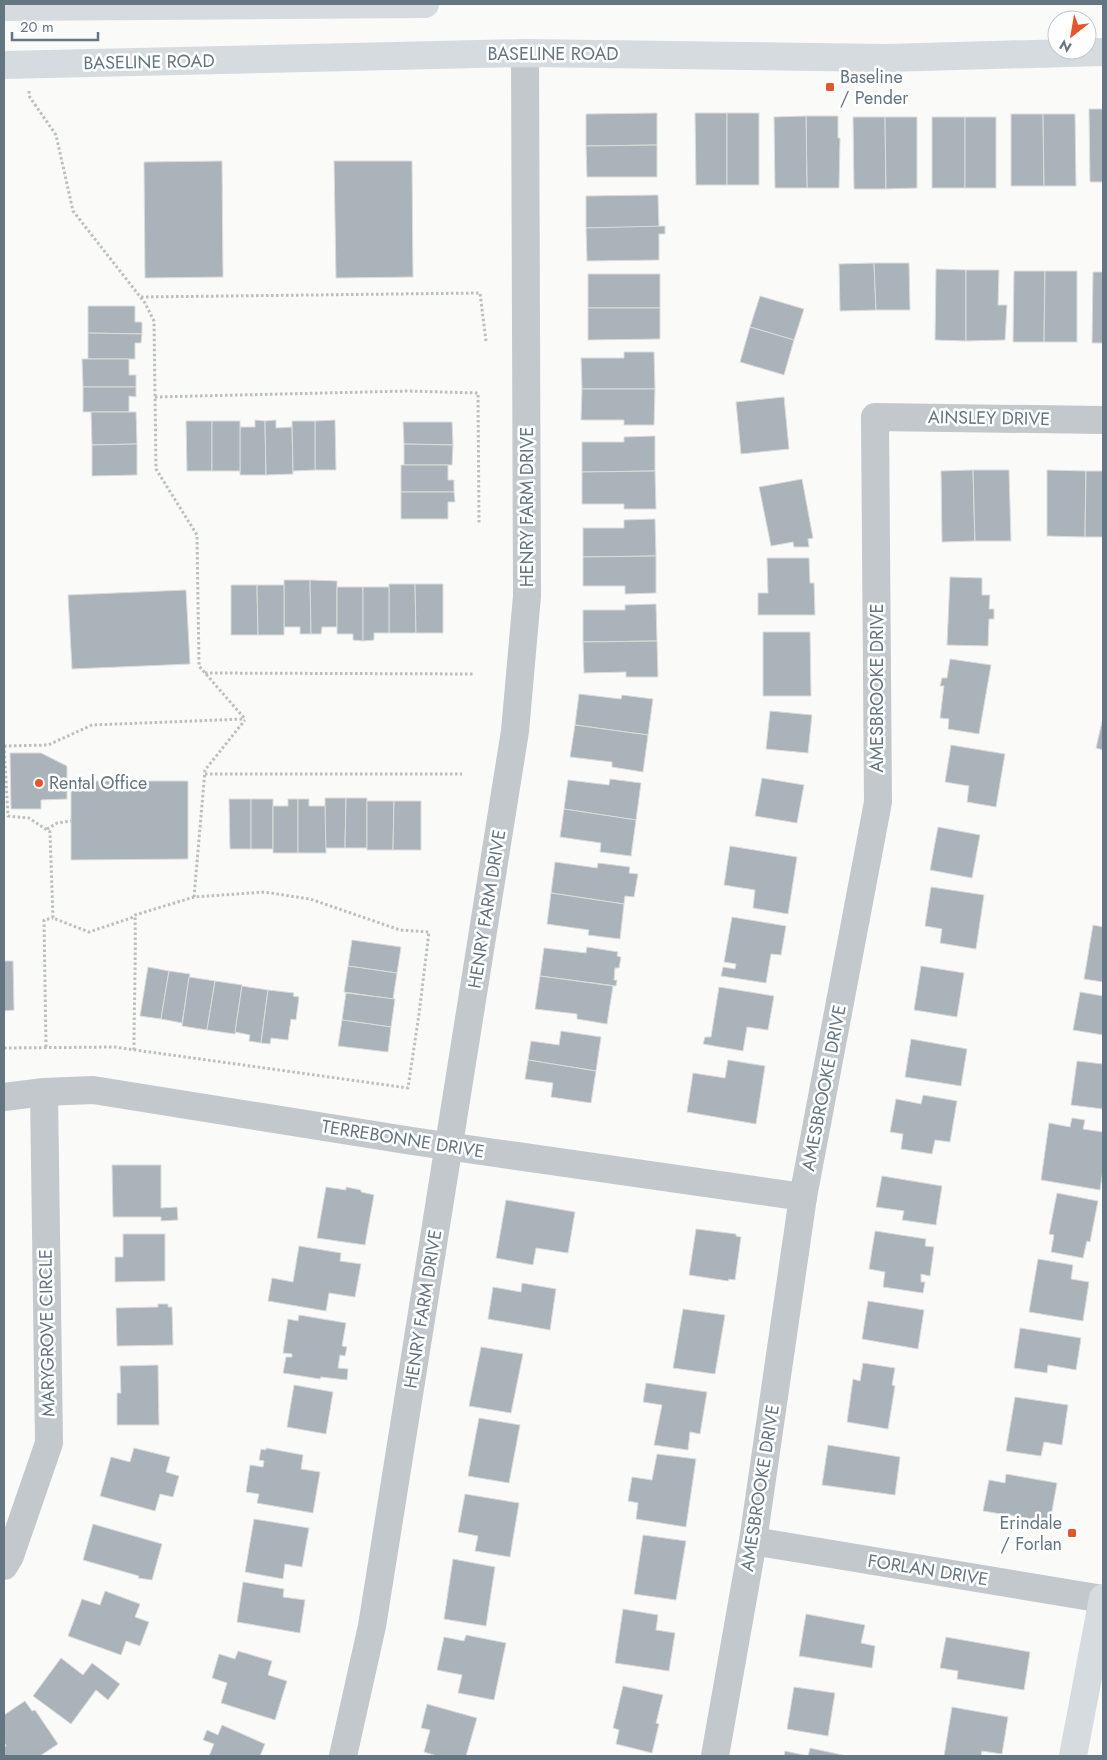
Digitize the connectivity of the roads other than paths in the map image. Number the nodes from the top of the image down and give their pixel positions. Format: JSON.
{"nodes":[{"id":1,"x":425,"y":4,"type":"edge"},
{"id":2,"x":4,"y":8,"type":"edge"},
{"id":3,"x":1103,"y":52,"type":"edge"},
{"id":4,"x":524,"y":53,"type":"junction"},
{"id":5,"x":17,"y":64,"type":"edge"},
{"id":6,"x":874,"y":417,"type":"joint"},
{"id":7,"x":1103,"y":420,"type":"edge"},
{"id":8,"x":44,"y":1092,"type":"junction"},
{"id":9,"x":4,"y":1097,"type":"edge"},
{"id":10,"x":449,"y":1147,"type":"junction"},
{"id":11,"x":803,"y":1197,"type":"junction"},
{"id":12,"x":753,"y":1542,"type":"junction"},
{"id":13,"x":4,"y":1566,"type":"edge"},
{"id":14,"x":1103,"y":1599,"type":"edge"},
{"id":15,"x":343,"y":1756,"type":"edge"},
{"id":16,"x":715,"y":1756,"type":"edge"},
{"id":17,"x":1073,"y":1756,"type":"edge"}],
"edges":[{"from":1,"to":2,"type":"main road"},
{"from":3,"to":4,"type":"main road","name":"BASELINE ROAD"},
{"from":4,"to":5,"type":"main road","name":"BASELINE ROAD"},
{"from":4,"to":10,"type":"street","name":"HENRY FARM DRIVE"},
{"from":6,"to":7,"type":"street","name":"AINSLEY DRIVE"},
{"from":6,"to":11,"type":"street","name":"AMESBROOKE DRIVE"},
{"from":8,"to":9,"type":"street","name":"TERREBONNE DRIVE"},
{"from":8,"to":10,"type":"street","name":"TERREBONNE DRIVE"},
{"from":8,"to":13,"type":"street","name":"MARYGROVE CIRCLE"},
{"from":10,"to":11,"type":"street","name":"TERREBONNE DRIVE"},
{"from":10,"to":15,"type":"street","name":"HENRY FARM DRIVE"},
{"from":11,"to":12,"type":"street","name":"AMESBROOKE DRIVE"},
{"from":12,"to":14,"type":"street","name":"FORLAN DRIVE"},
{"from":12,"to":16,"type":"street","name":"AMESBROOKE DRIVE"},
{"from":14,"to":17,"type":"main road"}]}
